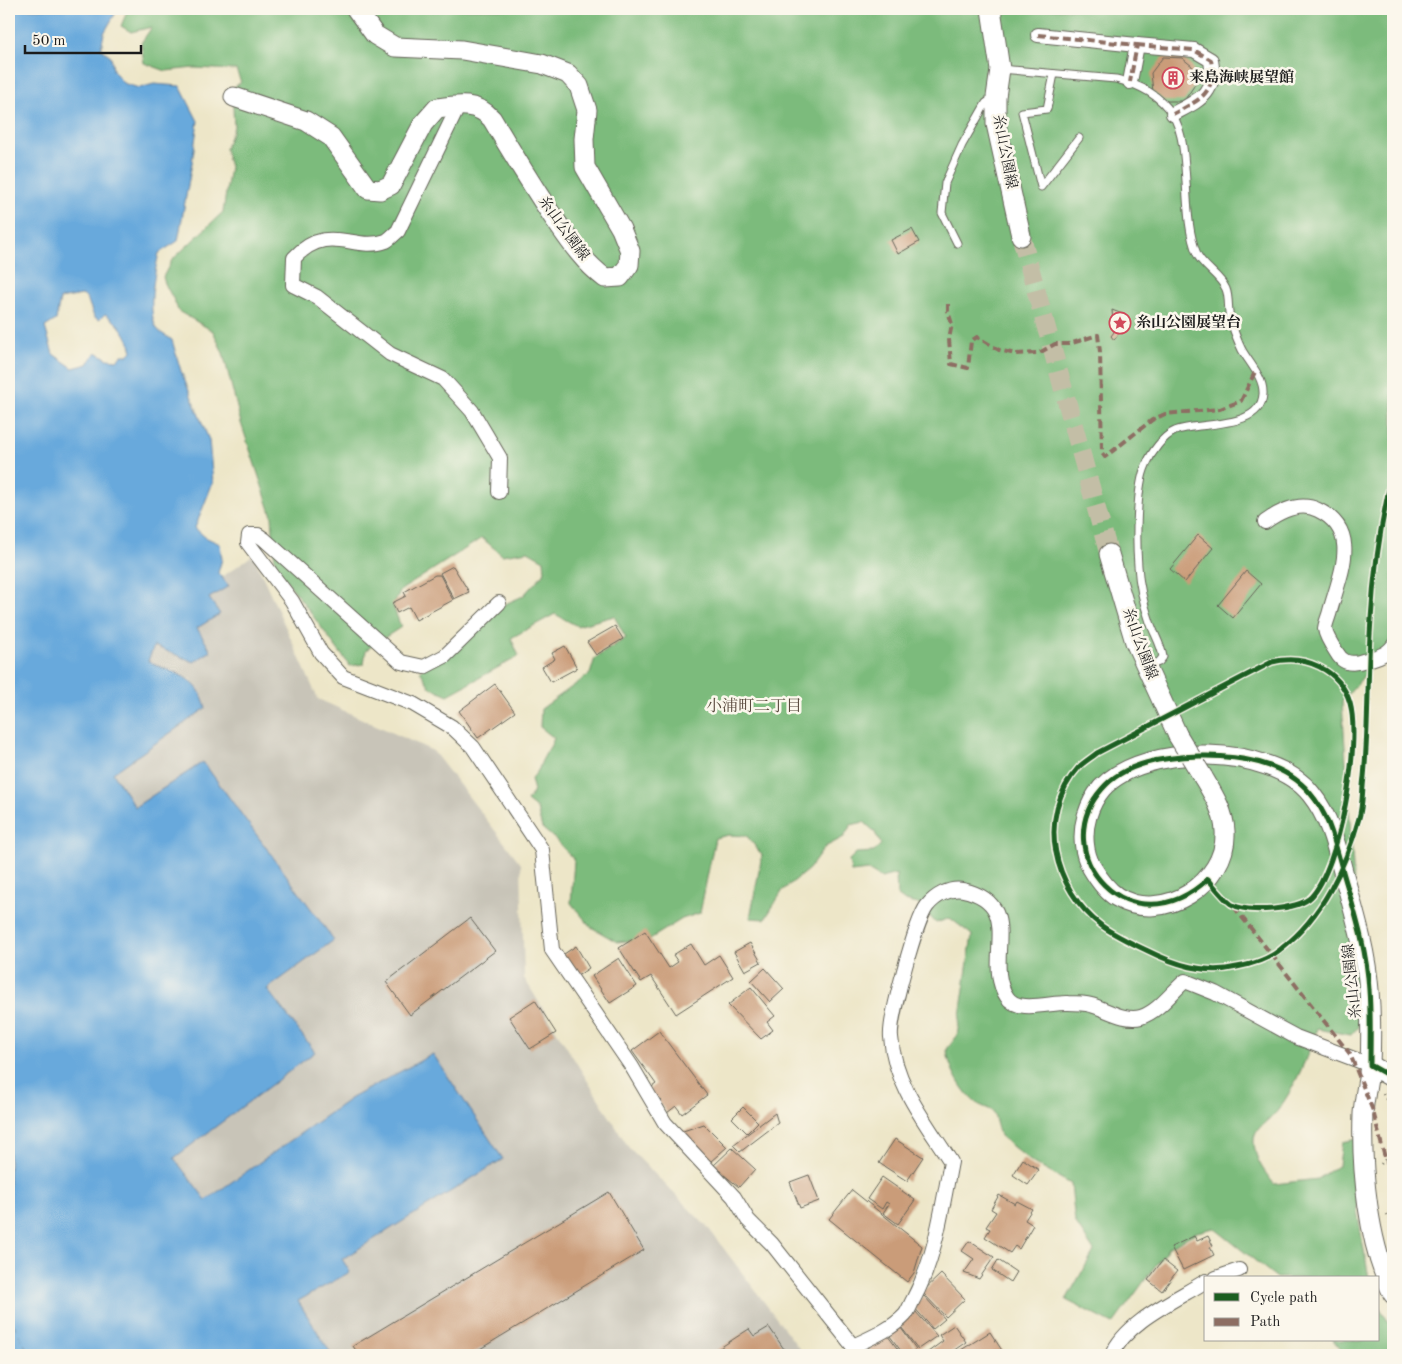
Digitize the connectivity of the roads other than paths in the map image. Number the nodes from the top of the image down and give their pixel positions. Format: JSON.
{"nodes":[{"id":1,"x":356,"y":9,"type":"edge"},
{"id":2,"x":991,"y":9,"type":"edge"},
{"id":3,"x":1038,"y":34,"type":"dead end"},
{"id":4,"x":1137,"y":45,"type":"junction"},
{"id":5,"x":1000,"y":69,"type":"junction"},
{"id":6,"x":1054,"y":74,"type":"junction"},
{"id":7,"x":1130,"y":82,"type":"junction"},
{"id":8,"x":234,"y":97,"type":"dead end"},
{"id":9,"x":996,"y":97,"type":"junction"},
{"id":10,"x":459,"y":105,"type":"junction"},
{"id":11,"x":1173,"y":114,"type":"junction"},
{"id":12,"x":1080,"y":138,"type":"dead end"},
{"id":13,"x":1022,"y":236,"type":"tunnel mouth"},
{"id":14,"x":957,"y":242,"type":"dead end"},
{"id":15,"x":499,"y":492,"type":"dead end"},
{"id":16,"x":1265,"y":522,"type":"dead end"},
{"id":17,"x":1109,"y":554,"type":"tunnel mouth"},
{"id":18,"x":499,"y":603,"type":"dead end"},
{"id":19,"x":1393,"y":646,"type":"edge"},
{"id":20,"x":1146,"y":667,"type":"junction"},
{"id":21,"x":1370,"y":1065,"type":"junction"},
{"id":22,"x":1393,"y":1078,"type":"edge"},
{"id":23,"x":1239,"y":1270,"type":"dead end"},
{"id":24,"x":1222,"y":1276,"type":"edge"},
{"id":25,"x":1204,"y":1282,"type":"edge"},
{"id":26,"x":1393,"y":1291,"type":"edge"},
{"id":27,"x":856,"y":1350,"type":"edge"},
{"id":28,"x":1112,"y":1355,"type":"edge"}],
"edges":[{"from":1,"to":10,"type":"main road","name":"糸山公園線"},
{"from":2,"to":5,"type":"main road","name":"糸山公園線"},
{"from":3,"to":4,"type":"street"},
{"from":4,"to":7,"type":"street"},
{"from":4,"to":11,"type":"street"},
{"from":5,"to":6,"type":"lane"},
{"from":5,"to":9,"type":"main road","name":"糸山公園線"},
{"from":6,"to":7,"type":"lane"},
{"from":6,"to":12,"type":"lane"},
{"from":7,"to":11,"type":"lane"},
{"from":8,"to":10,"type":"main road","name":"糸山公園線"},
{"from":9,"to":13,"type":"main road","name":"糸山公園線"},
{"from":9,"to":14,"type":"lane"},
{"from":10,"to":15,"type":"street"},
{"from":11,"to":20,"type":"lane"},
{"from":16,"to":19,"type":"street"},
{"from":17,"to":20,"type":"main road","name":"糸山公園線"},
{"from":18,"to":27,"type":"street"},
{"from":20,"to":21,"type":"main road","name":"糸山公園線","bridge":true},
{"from":21,"to":22,"type":"main road"},
{"from":21,"to":26,"type":"main road","name":"糸山公園線"},
{"from":21,"to":27,"type":"street"},
{"from":23,"to":24,"type":"street"},
{"from":25,"to":28,"type":"street"}]}
